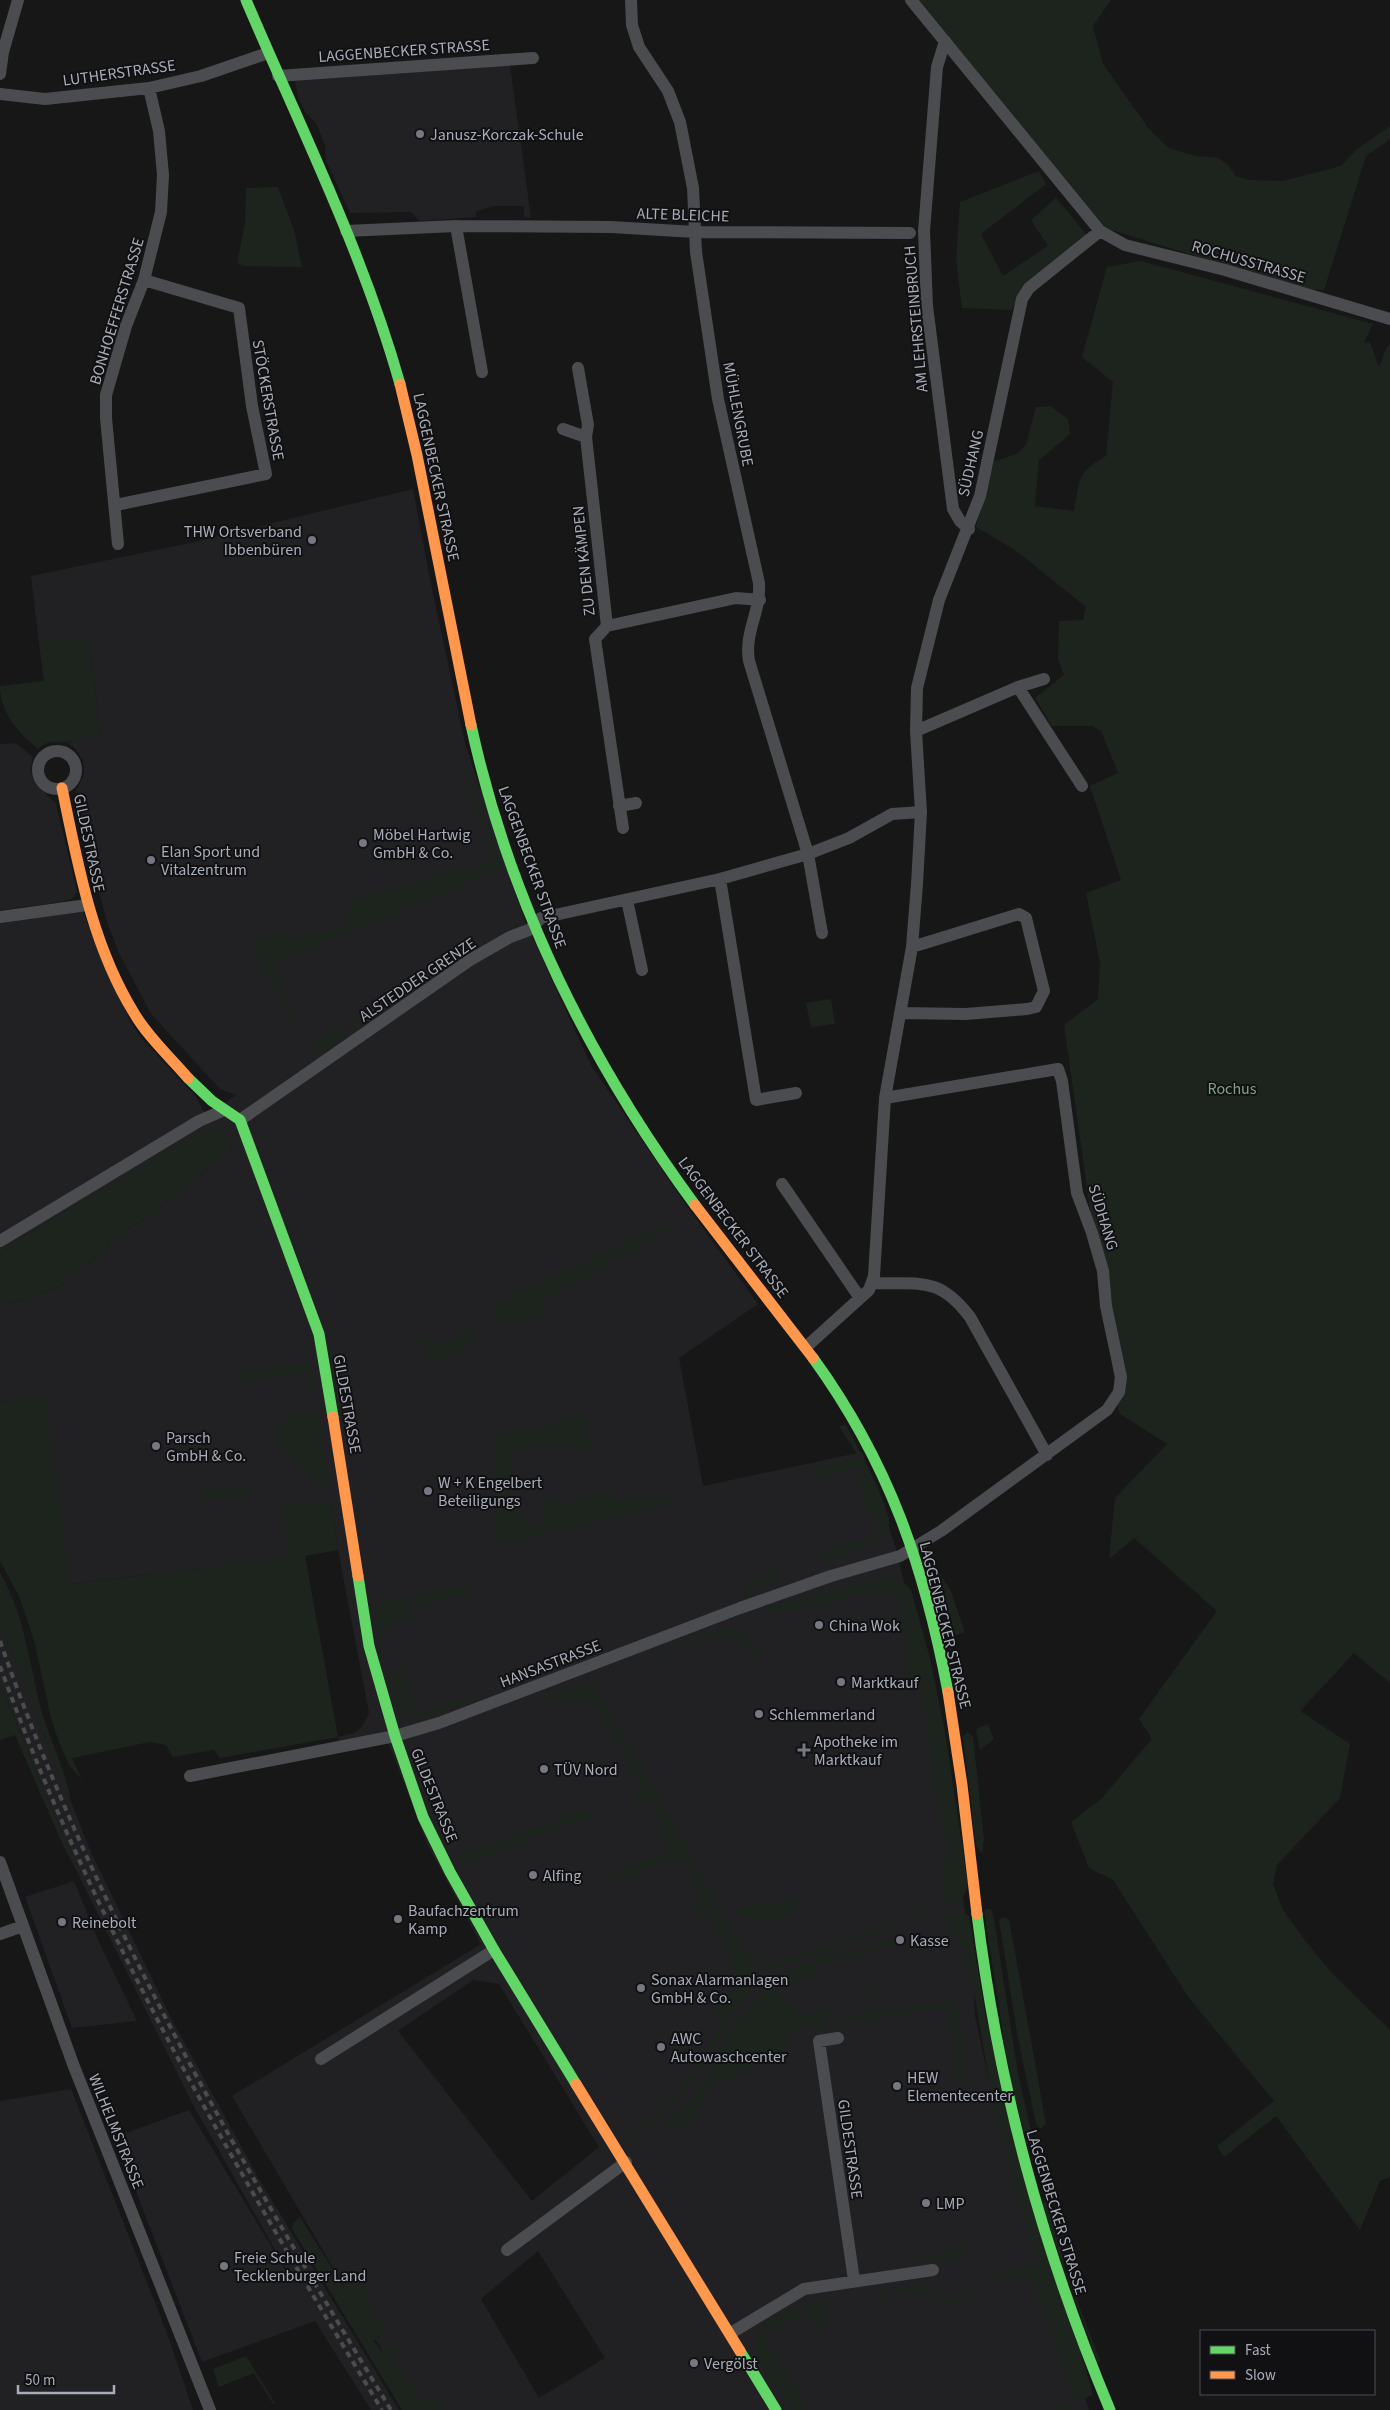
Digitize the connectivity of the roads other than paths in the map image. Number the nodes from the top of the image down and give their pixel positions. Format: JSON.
{"nodes":[{"id":1,"x":18,"y":0,"type":"edge"},
{"id":2,"x":246,"y":0,"type":"edge"},
{"id":3,"x":631,"y":0,"type":"edge"},
{"id":4,"x":911,"y":0,"type":"edge"},
{"id":5,"x":945,"y":42,"type":"junction"},
{"id":6,"x":268,"y":53,"type":"junction"},
{"id":7,"x":534,"y":58,"type":"dead end"},
{"id":8,"x":0,"y":74,"type":"edge"},
{"id":9,"x":278,"y":76,"type":"junction"},
{"id":10,"x":149,"y":88,"type":"junction"},
{"id":11,"x":0,"y":94,"type":"edge"},
{"id":12,"x":456,"y":226,"type":"junction"},
{"id":13,"x":346,"y":232,"type":"junction"},
{"id":14,"x":695,"y":232,"type":"junction"},
{"id":15,"x":1100,"y":232,"type":"junction"},
{"id":16,"x":910,"y":233,"type":"dead end"},
{"id":17,"x":144,"y":280,"type":"junction"},
{"id":18,"x":1390,"y":319,"type":"edge"},
{"id":19,"x":578,"y":368,"type":"dead end"},
{"id":20,"x":482,"y":372,"type":"dead end"},
{"id":21,"x":563,"y":429,"type":"dead end"},
{"id":22,"x":586,"y":437,"type":"junction"},
{"id":23,"x":116,"y":505,"type":"junction"},
{"id":24,"x":968,"y":529,"type":"junction"},
{"id":25,"x":118,"y":544,"type":"dead end"},
{"id":26,"x":760,"y":600,"type":"junction"},
{"id":27,"x":607,"y":626,"type":"junction"},
{"id":28,"x":1044,"y":679,"type":"dead end"},
{"id":29,"x":1018,"y":687,"type":"junction"},
{"id":30,"x":916,"y":731,"type":"junction"},
{"id":31,"x":1082,"y":786,"type":"dead end"},
{"id":32,"x":62,"y":788,"type":"dead end"},
{"id":33,"x":636,"y":804,"type":"dead end"},
{"id":34,"x":619,"y":806,"type":"junction"},
{"id":35,"x":921,"y":812,"type":"junction"},
{"id":36,"x":623,"y":828,"type":"dead end"},
{"id":37,"x":808,"y":854,"type":"junction"},
{"id":38,"x":720,"y":879,"type":"junction"},
{"id":39,"x":627,"y":900,"type":"junction"},
{"id":40,"x":87,"y":905,"type":"junction"},
{"id":41,"x":0,"y":917,"type":"edge"},
{"id":42,"x":533,"y":924,"type":"junction"},
{"id":43,"x":822,"y":932,"type":"dead end"},
{"id":44,"x":912,"y":947,"type":"junction"},
{"id":45,"x":642,"y":970,"type":"dead end"},
{"id":46,"x":900,"y":1013,"type":"junction"},
{"id":47,"x":796,"y":1094,"type":"dead end"},
{"id":48,"x":885,"y":1098,"type":"junction"},
{"id":49,"x":222,"y":1111,"type":"junction"},
{"id":50,"x":240,"y":1120,"type":"junction"},
{"id":51,"x":782,"y":1184,"type":"dead end"},
{"id":52,"x":0,"y":1241,"type":"edge"},
{"id":53,"x":872,"y":1284,"type":"junction"},
{"id":54,"x":860,"y":1298,"type":"junction"},
{"id":55,"x":806,"y":1346,"type":"junction"},
{"id":56,"x":1047,"y":1455,"type":"junction"},
{"id":57,"x":913,"y":1549,"type":"junction"},
{"id":58,"x":395,"y":1736,"type":"junction"},
{"id":59,"x":190,"y":1776,"type":"dead end"},
{"id":60,"x":0,"y":1862,"type":"edge"},
{"id":61,"x":22,"y":1926,"type":"junction"},
{"id":62,"x":0,"y":1934,"type":"edge"},
{"id":63,"x":494,"y":1950,"type":"junction"},
{"id":64,"x":838,"y":2038,"type":"dead end"},
{"id":65,"x":321,"y":2059,"type":"dead end"},
{"id":66,"x":626,"y":2162,"type":"junction"},
{"id":67,"x":507,"y":2250,"type":"dead end"},
{"id":68,"x":933,"y":2270,"type":"dead end"},
{"id":69,"x":854,"y":2280,"type":"junction"},
{"id":70,"x":731,"y":2333,"type":"junction"},
{"id":71,"x":210,"y":2410,"type":"edge"},
{"id":72,"x":776,"y":2410,"type":"edge"},
{"id":73,"x":1110,"y":2410,"type":"edge"}],
"edges":[{"from":1,"to":8,"type":"street"},
{"from":2,"to":6,"type":"street","name":"LAGGENBECKER STRASSE"},
{"from":3,"to":14,"type":"street","name":"MÜHLENGRUBE"},
{"from":4,"to":5,"type":"street"},
{"from":5,"to":15,"type":"street"},
{"from":5,"to":24,"type":"street","name":"AM LEHRSTEINBRUCH"},
{"from":6,"to":9,"type":"street","name":"LAGGENBECKER STRASSE"},
{"from":6,"to":10,"type":"street","name":"LUTHERSTRASSE"},
{"from":7,"to":9,"type":"street","name":"LAGGENBECKER STRASSE"},
{"from":9,"to":13,"type":"street","name":"LAGGENBECKER STRASSE"},
{"from":10,"to":11,"type":"street","name":"LUTHERSTRASSE"},
{"from":10,"to":17,"type":"street","name":"BONHOEFFERSTRASSE"},
{"from":12,"to":13,"type":"street","name":"ALTE BLEICHE"},
{"from":12,"to":14,"type":"street","name":"ALTE BLEICHE"},
{"from":12,"to":20,"type":"street"},
{"from":13,"to":42,"type":"street","name":"LAGGENBECKER STRASSE"},
{"from":14,"to":16,"type":"street","name":"ALTE BLEICHE"},
{"from":14,"to":26,"type":"street","name":"MÜHLENGRUBE"},
{"from":15,"to":18,"type":"street","name":"ROCHUSSTRASSE"},
{"from":15,"to":24,"type":"street","name":"SÜDHANG"},
{"from":17,"to":23,"type":"street","name":"BONHOEFFERSTRASSE"},
{"from":17,"to":23,"type":"street","name":"STÖCKERSTRASSE"},
{"from":19,"to":22,"type":"street","name":"ZU DEN KÄMPEN"},
{"from":21,"to":22,"type":"street"},
{"from":22,"to":27,"type":"street","name":"ZU DEN KÄMPEN"},
{"from":23,"to":25,"type":"street","name":"BONHOEFFERSTRASSE"},
{"from":24,"to":30,"type":"street","name":"SÜDHANG"},
{"from":26,"to":27,"type":"street"},
{"from":26,"to":37,"type":"street","name":"MÜHLENGRUBE"},
{"from":27,"to":34,"type":"street","name":"ZU DEN KÄMPEN"},
{"from":28,"to":29,"type":"street"},
{"from":29,"to":30,"type":"street"},
{"from":29,"to":31,"type":"street"},
{"from":30,"to":35,"type":"street","name":"SÜDHANG"},
{"from":32,"to":40,"type":"street","name":"GILDESTRASSE"},
{"from":33,"to":34,"type":"street"},
{"from":34,"to":36,"type":"street","name":"ZU DEN KÄMPEN"},
{"from":35,"to":37,"type":"street","name":"ALSTEDDER GRENZE"},
{"from":35,"to":44,"type":"street","name":"SÜDHANG"},
{"from":37,"to":38,"type":"street","name":"ALSTEDDER GRENZE"},
{"from":37,"to":43,"type":"street"},
{"from":38,"to":39,"type":"street","name":"ALSTEDDER GRENZE"},
{"from":38,"to":47,"type":"street"},
{"from":39,"to":42,"type":"street","name":"ALSTEDDER GRENZE"},
{"from":39,"to":45,"type":"street"},
{"from":40,"to":41,"type":"street","name":"GILDESTRASSE"},
{"from":40,"to":49,"type":"street","name":"GILDESTRASSE"},
{"from":42,"to":50,"type":"street","name":"ALSTEDDER GRENZE"},
{"from":42,"to":55,"type":"street","name":"LAGGENBECKER STRASSE"},
{"from":44,"to":46,"type":"street","name":"SÜDHANG"},
{"from":44,"to":46,"type":"street"},
{"from":46,"to":48,"type":"street","name":"SÜDHANG"},
{"from":48,"to":53,"type":"street","name":"SÜDHANG"},
{"from":48,"to":56,"type":"street","name":"SÜDHANG"},
{"from":49,"to":50,"type":"street","name":"GILDESTRASSE"},
{"from":49,"to":52,"type":"street"},
{"from":50,"to":58,"type":"street","name":"GILDESTRASSE"},
{"from":51,"to":54,"type":"street"},
{"from":53,"to":54,"type":"street"},
{"from":53,"to":56,"type":"street"},
{"from":54,"to":55,"type":"street"},
{"from":55,"to":57,"type":"street","name":"LAGGENBECKER STRASSE"},
{"from":56,"to":57,"type":"street","name":"SÜDHANG"},
{"from":57,"to":58,"type":"street","name":"HANSASTRASSE"},
{"from":57,"to":73,"type":"street","name":"LAGGENBECKER STRASSE"},
{"from":58,"to":59,"type":"street","name":"HANSASTRASSE"},
{"from":58,"to":63,"type":"street","name":"GILDESTRASSE"},
{"from":60,"to":61,"type":"street","name":"WILHELMSTRASSE"},
{"from":61,"to":62,"type":"street"},
{"from":61,"to":71,"type":"street","name":"WILHELMSTRASSE"},
{"from":63,"to":65,"type":"street"},
{"from":63,"to":66,"type":"street","name":"GILDESTRASSE"},
{"from":64,"to":69,"type":"street","name":"GILDESTRASSE"},
{"from":66,"to":67,"type":"street"},
{"from":66,"to":70,"type":"street","name":"GILDESTRASSE"},
{"from":68,"to":69,"type":"street"},
{"from":69,"to":70,"type":"street"},
{"from":70,"to":72,"type":"street","name":"GILDESTRASSE"}]}
